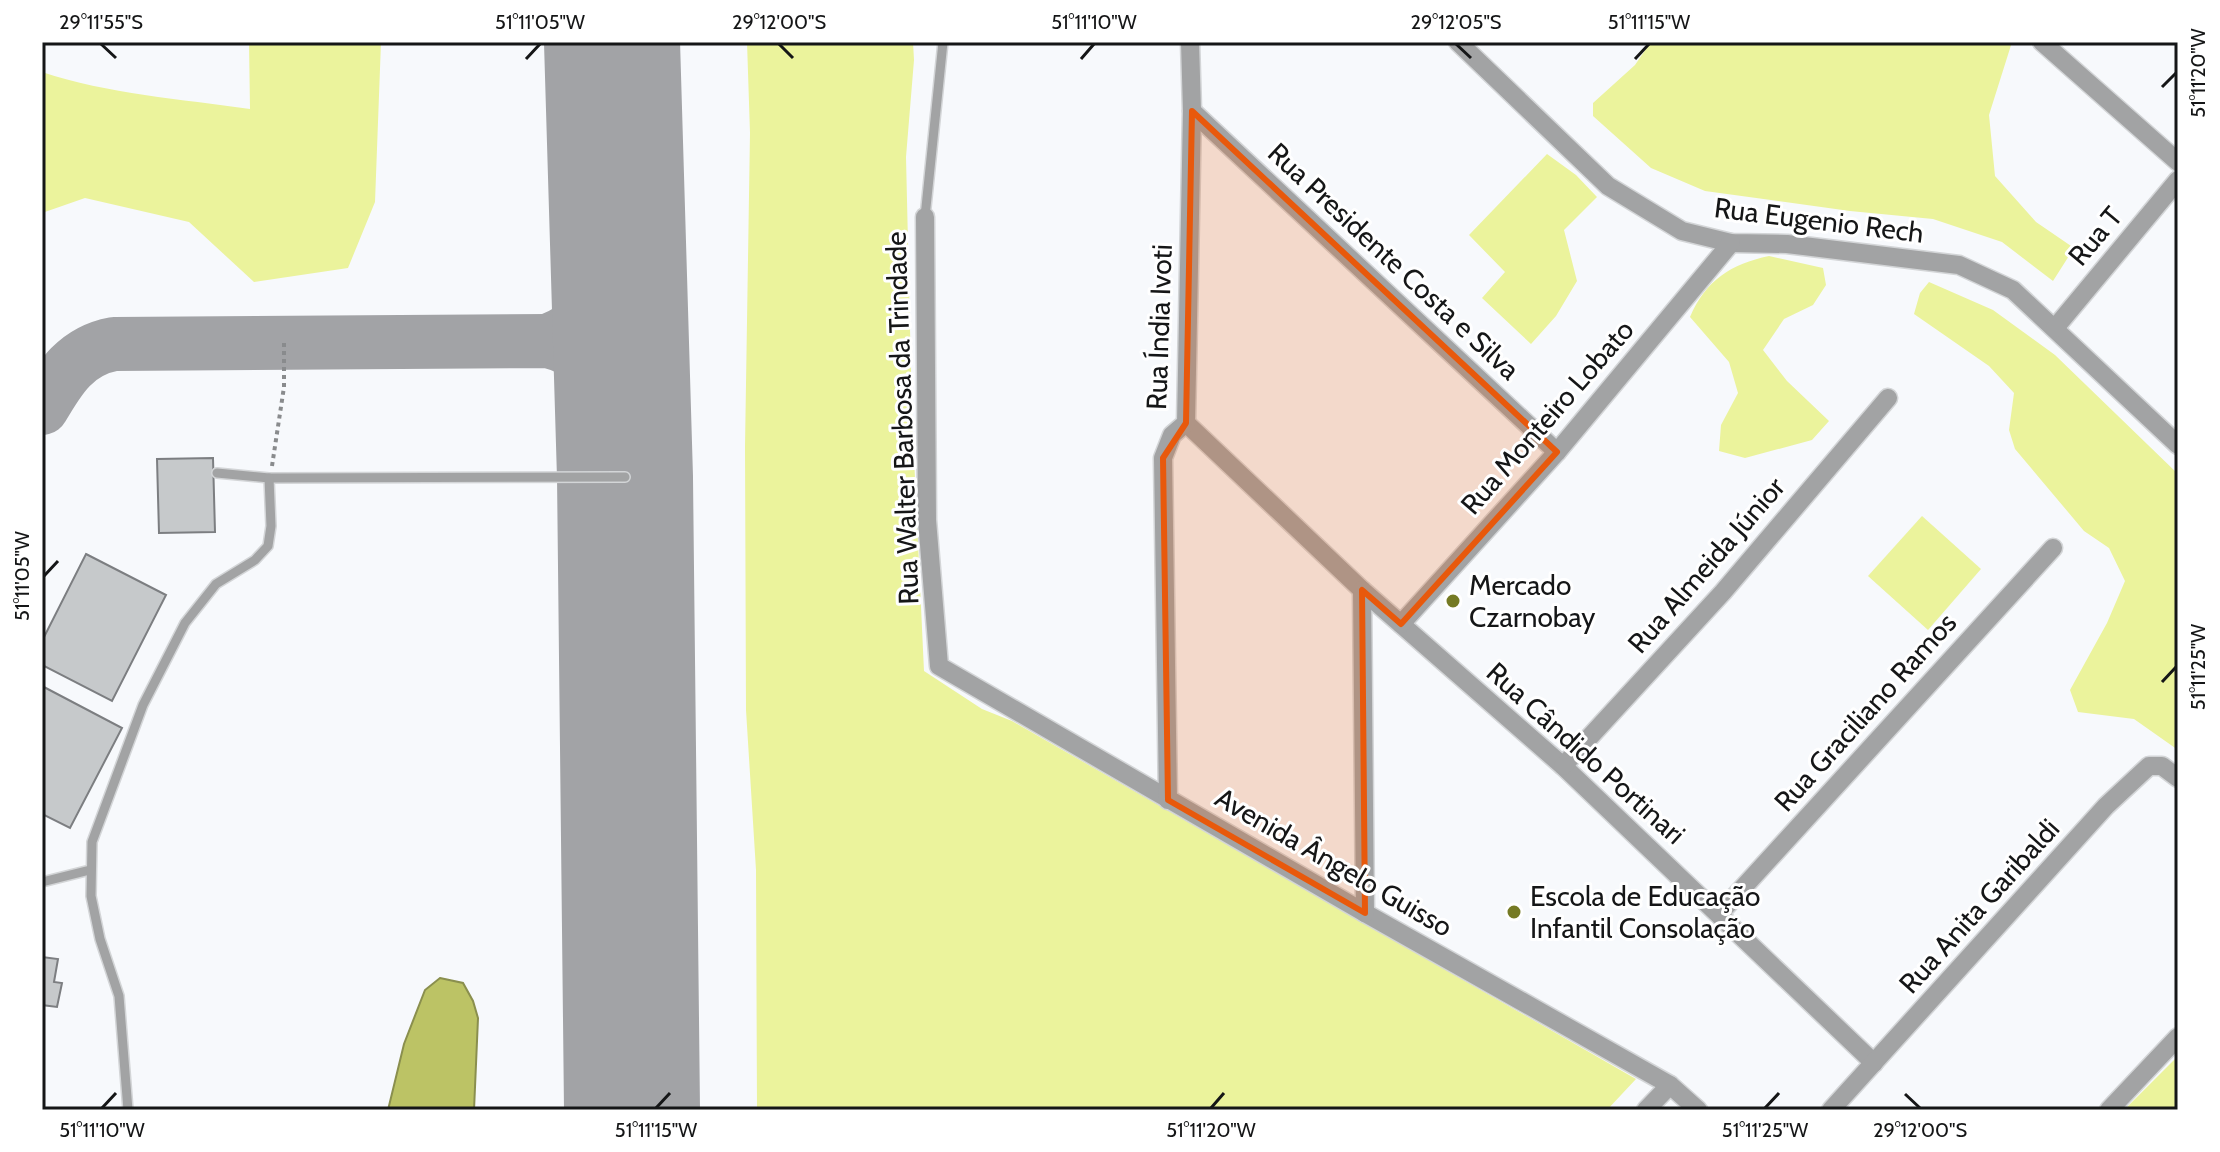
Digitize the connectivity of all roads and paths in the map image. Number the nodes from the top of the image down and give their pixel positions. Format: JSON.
{"nodes":[{"id":1,"x":943,"y":42,"type":"edge"},
{"id":2,"x":1190,"y":42,"type":"edge"},
{"id":3,"x":1458,"y":42,"type":"edge"},
{"id":4,"x":2042,"y":42,"type":"edge"},
{"id":5,"x":1192,"y":111,"type":"junction"},
{"id":6,"x":2178,"y":162,"type":"edge"},
{"id":7,"x":2178,"y":180,"type":"edge"},
{"id":8,"x":925,"y":217,"type":"joint"},
{"id":9,"x":1731,"y":243,"type":"junction"},
{"id":10,"x":2055,"y":328,"type":"junction"},
{"id":11,"x":284,"y":341,"type":"dead end"},
{"id":12,"x":1888,"y":398,"type":"dead end"},
{"id":13,"x":1186,"y":423,"type":"junction"},
{"id":14,"x":2178,"y":445,"type":"edge"},
{"id":15,"x":1557,"y":452,"type":"junction"},
{"id":16,"x":217,"y":473,"type":"dead end"},
{"id":17,"x":625,"y":477,"type":"dead end"},
{"id":18,"x":269,"y":478,"type":"junction"},
{"id":19,"x":2053,"y":548,"type":"dead end"},
{"id":20,"x":1362,"y":590,"type":"junction"},
{"id":21,"x":1401,"y":624,"type":"junction"},
{"id":22,"x":939,"y":666,"type":"joint"},
{"id":23,"x":1563,"y":766,"type":"junction"},
{"id":24,"x":2178,"y":778,"type":"edge"},
{"id":25,"x":1168,"y":800,"type":"junction"},
{"id":26,"x":90,"y":870,"type":"junction"},
{"id":27,"x":42,"y":882,"type":"edge"},
{"id":28,"x":1365,"y":913,"type":"junction"},
{"id":29,"x":1719,"y":914,"type":"junction"},
{"id":30,"x":2178,"y":1037,"type":"edge"},
{"id":31,"x":1874,"y":1063,"type":"junction"},
{"id":32,"x":1670,"y":1085,"type":"junction"},
{"id":33,"x":128,"y":1110,"type":"edge"},
{"id":34,"x":1646,"y":1110,"type":"edge"},
{"id":35,"x":1698,"y":1110,"type":"edge"},
{"id":36,"x":1831,"y":1110,"type":"edge"},
{"id":37,"x":2109,"y":1110,"type":"edge"}],
"edges":[{"from":1,"to":8,"type":"lane"},
{"from":2,"to":5,"type":"street","name":"Rua Índia Ivoti"},
{"from":3,"to":9,"type":"street","name":"Rua Eugenio Rech"},
{"from":4,"to":6,"type":"street"},
{"from":5,"to":13,"type":"street","name":"Rua Índia Ivoti"},
{"from":5,"to":15,"type":"street","name":"Rua Presidente Costa e Silva"},
{"from":7,"to":10,"type":"street","name":"Rua T"},
{"from":8,"to":22,"type":"street","name":"Rua Walter Barbosa da Trindade"},
{"from":9,"to":10,"type":"street","name":"Rua Eugenio Rech"},
{"from":9,"to":15,"type":"street","name":"Rua Monteiro Lobato"},
{"from":10,"to":14,"type":"street","name":"Rua Eugenio Rech"},
{"from":11,"to":18,"type":"path"},
{"from":12,"to":23,"type":"street","name":"Rua Almeida Júnior"},
{"from":13,"to":20,"type":"street","name":"Rua Cândido Portinari"},
{"from":13,"to":25,"type":"street","name":"Rua Índia Ivoti"},
{"from":15,"to":21,"type":"street","name":"Rua Monteiro Lobato"},
{"from":16,"to":18,"type":"lane"},
{"from":17,"to":18,"type":"lane"},
{"from":18,"to":26,"type":"lane"},
{"from":19,"to":29,"type":"street","name":"Rua Graciliano Ramos"},
{"from":20,"to":21,"type":"street","name":"Rua Cândido Portinari"},
{"from":20,"to":28,"type":"street"},
{"from":21,"to":23,"type":"street","name":"Rua Cândido Portinari"},
{"from":22,"to":25,"type":"street","name":"Avenida Ângelo Guisso"},
{"from":23,"to":29,"type":"street","name":"Rua Cândido Portinari"},
{"from":24,"to":31,"type":"street","name":"Rua Anita Garibaldi"},
{"from":25,"to":28,"type":"street","name":"Avenida Ângelo Guisso"},
{"from":26,"to":27,"type":"lane"},
{"from":26,"to":33,"type":"lane"},
{"from":28,"to":32,"type":"street","name":"Avenida Ângelo Guisso"},
{"from":29,"to":31,"type":"street","name":"Rua Cândido Portinari"},
{"from":30,"to":37,"type":"street"},
{"from":31,"to":36,"type":"street","name":"Rua Anita Garibaldi"},
{"from":32,"to":34,"type":"street"},
{"from":32,"to":35,"type":"street","name":"Avenida Ângelo Guisso"}]}
